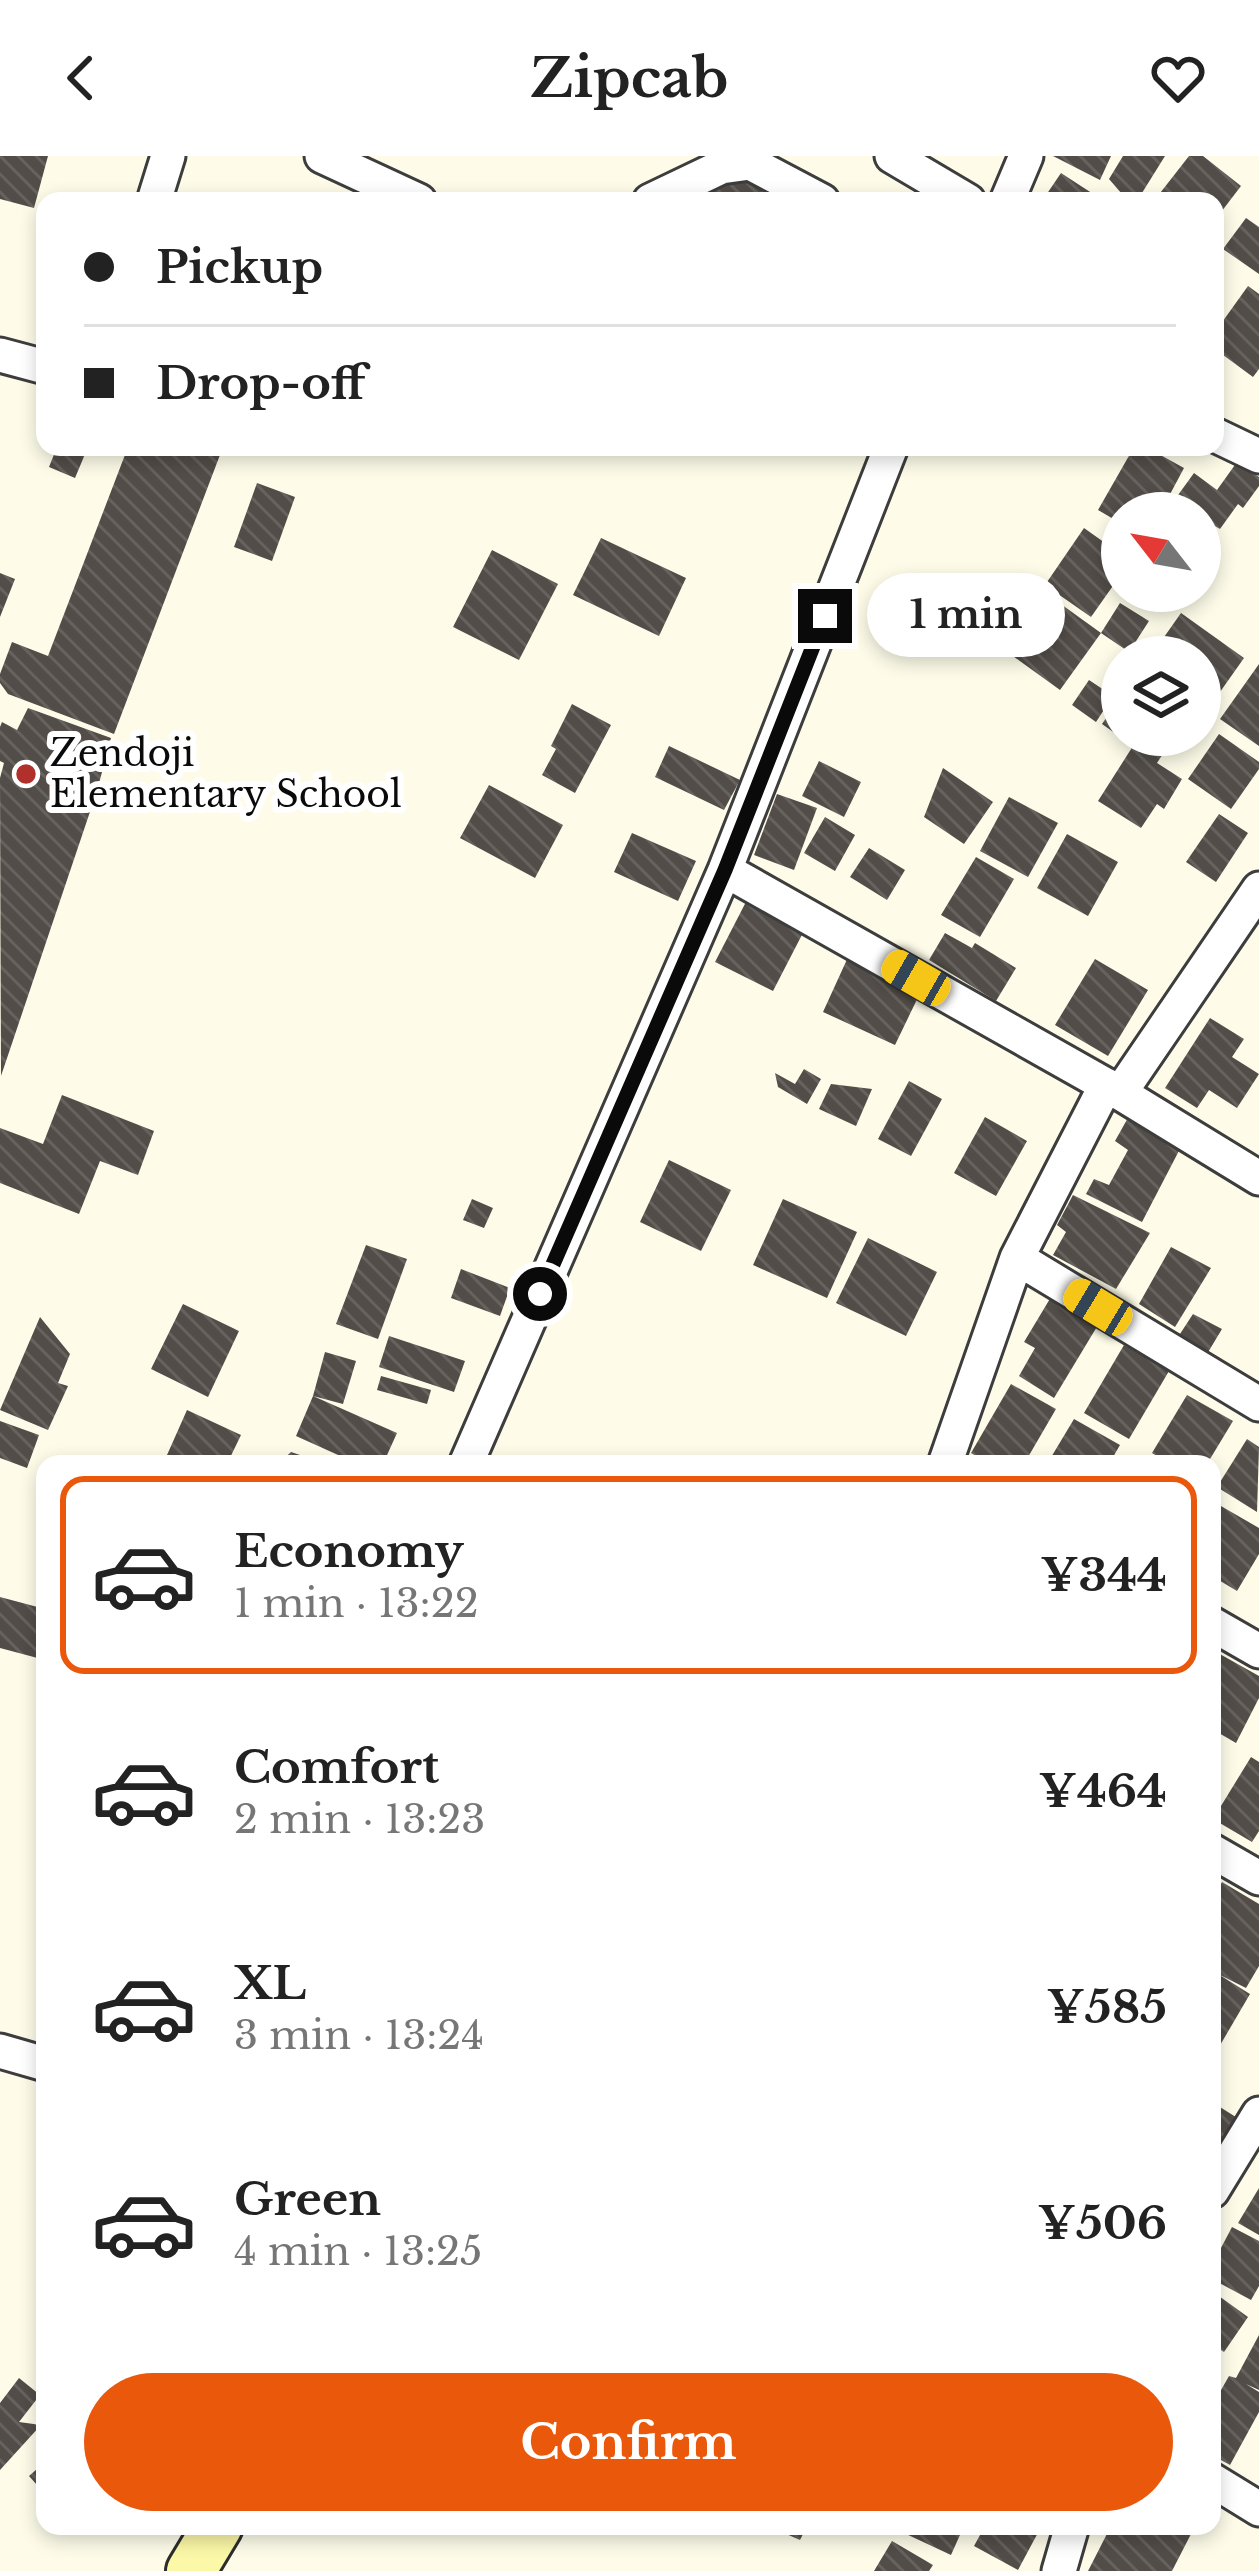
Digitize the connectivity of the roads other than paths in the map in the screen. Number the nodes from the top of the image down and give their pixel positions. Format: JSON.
{"nodes":[{"id":1,"x":168,"y":156,"type":"edge"},
{"id":2,"x":322,"y":156,"type":"edge"},
{"id":3,"x":892,"y":156,"type":"edge"},
{"id":4,"x":1026,"y":156,"type":"edge"},
{"id":5,"x":157,"y":192,"type":"edge"},
{"id":6,"x":400,"y":192,"type":"edge"},
{"id":7,"x":669,"y":192,"type":"edge"},
{"id":8,"x":805,"y":192,"type":"edge"},
{"id":9,"x":953,"y":192,"type":"edge"},
{"id":10,"x":1011,"y":192,"type":"edge"},
{"id":11,"x":0,"y":355,"type":"edge"},
{"id":12,"x":36,"y":365,"type":"edge"},
{"id":13,"x":1224,"y":439,"type":"edge"},
{"id":14,"x":887,"y":456,"type":"edge"},
{"id":15,"x":1259,"y":456,"type":"edge"},
{"id":16,"x":725,"y":870,"type":"junction"},
{"id":17,"x":1259,"y":889,"type":"edge"},
{"id":18,"x":1113,"y":1089,"type":"junction"},
{"id":19,"x":1259,"y":1178,"type":"edge"},
{"id":20,"x":1017,"y":1258,"type":"junction"},
{"id":21,"x":1259,"y":1405,"type":"edge"},
{"id":22,"x":470,"y":1455,"type":"edge"},
{"id":23,"x":948,"y":1455,"type":"edge"},
{"id":24,"x":1221,"y":1629,"type":"edge"},
{"id":25,"x":1259,"y":1651,"type":"edge"},
{"id":26,"x":1221,"y":1856,"type":"edge"},
{"id":27,"x":1259,"y":1878,"type":"edge"},
{"id":28,"x":0,"y":2051,"type":"edge"},
{"id":29,"x":36,"y":2061,"type":"edge"},
{"id":30,"x":1259,"y":2114,"type":"edge"},
{"id":31,"x":1221,"y":2176,"type":"edge"},
{"id":32,"x":1221,"y":2486,"type":"edge"},
{"id":33,"x":1259,"y":2509,"type":"edge"},
{"id":34,"x":213,"y":2535,"type":"edge"},
{"id":35,"x":1069,"y":2535,"type":"edge"},
{"id":36,"x":191,"y":2571,"type":"edge"},
{"id":37,"x":1059,"y":2571,"type":"edge"}],
"edges":[{"from":1,"to":5,"type":"street"},
{"from":2,"to":6,"type":"street"},
{"from":3,"to":9,"type":"street"},
{"from":4,"to":10,"type":"street"},
{"from":7,"to":8,"type":"street"},
{"from":11,"to":12,"type":"street"},
{"from":13,"to":15,"type":"street"},
{"from":14,"to":16,"type":"street"},
{"from":16,"to":18,"type":"street"},
{"from":16,"to":22,"type":"street"},
{"from":17,"to":18,"type":"street"},
{"from":18,"to":19,"type":"street"},
{"from":18,"to":20,"type":"street"},
{"from":20,"to":21,"type":"street"},
{"from":20,"to":23,"type":"street"},
{"from":24,"to":25,"type":"street"},
{"from":26,"to":27,"type":"street"},
{"from":28,"to":29,"type":"street"},
{"from":30,"to":31,"type":"street"},
{"from":32,"to":33,"type":"street"},
{"from":34,"to":36,"type":"street"},
{"from":35,"to":37,"type":"street"}]}
